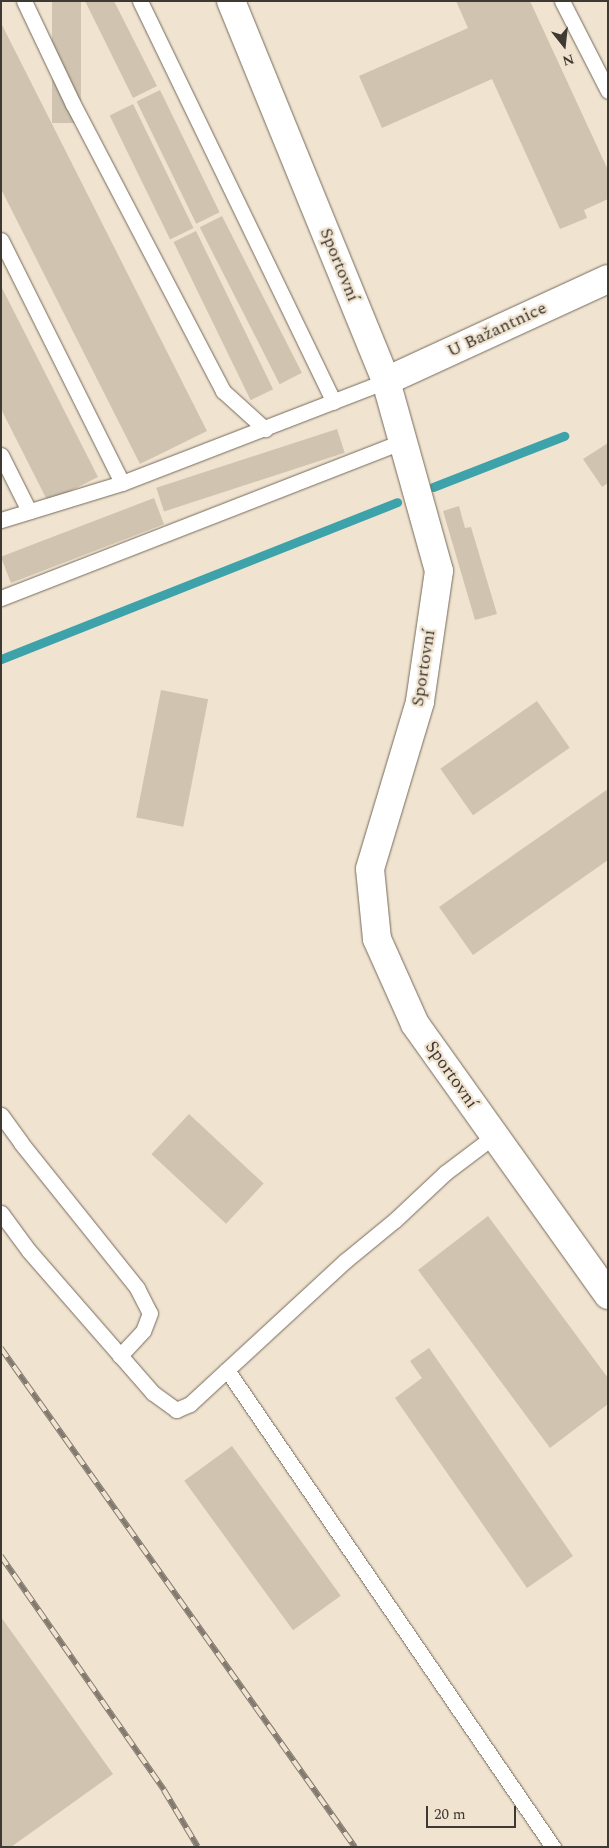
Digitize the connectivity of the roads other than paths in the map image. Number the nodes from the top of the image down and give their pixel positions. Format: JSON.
{"nodes":[{"id":1,"x":24,"y":1,"type":"edge"},
{"id":2,"x":140,"y":1,"type":"edge"},
{"id":3,"x":232,"y":1,"type":"edge"},
{"id":4,"x":562,"y":1,"type":"edge"},
{"id":5,"x":608,"y":91,"type":"edge"},
{"id":6,"x":1,"y":240,"type":"edge"},
{"id":7,"x":608,"y":278,"type":"edge"},
{"id":8,"x":386,"y":381,"type":"junction"},
{"id":9,"x":334,"y":402,"type":"junction"},
{"id":10,"x":265,"y":429,"type":"junction"},
{"id":11,"x":403,"y":441,"type":"junction"},
{"id":12,"x":1,"y":455,"type":"edge"},
{"id":13,"x":122,"y":483,"type":"junction"},
{"id":14,"x":29,"y":511,"type":"junction"},
{"id":15,"x":1,"y":520,"type":"edge"},
{"id":16,"x":1,"y":598,"type":"edge"},
{"id":17,"x":1,"y":1115,"type":"edge"},
{"id":18,"x":494,"y":1136,"type":"junction"},
{"id":19,"x":1,"y":1213,"type":"edge"},
{"id":20,"x":608,"y":1295,"type":"edge"},
{"id":21,"x":120,"y":1356,"type":"junction"},
{"id":22,"x":227,"y":1370,"type":"junction"},
{"id":23,"x":554,"y":1847,"type":"edge"}],
"edges":[{"from":1,"to":10,"type":"lane"},
{"from":2,"to":9,"type":"lane"},
{"from":3,"to":8,"type":"street","name":"Sportovní"},
{"from":4,"to":5,"type":"lane"},
{"from":6,"to":13,"type":"lane"},
{"from":7,"to":8,"type":"street","name":"U Bažantnice"},
{"from":8,"to":9,"type":"lane"},
{"from":8,"to":11,"type":"street","name":"Sportovní"},
{"from":9,"to":10,"type":"lane"},
{"from":10,"to":13,"type":"lane"},
{"from":11,"to":16,"type":"lane"},
{"from":11,"to":18,"type":"street","name":"Sportovní"},
{"from":12,"to":14,"type":"lane"},
{"from":13,"to":14,"type":"lane"},
{"from":14,"to":15,"type":"lane"},
{"from":17,"to":21,"type":"lane"},
{"from":18,"to":20,"type":"street","name":"Sportovní"},
{"from":18,"to":22,"type":"lane"},
{"from":19,"to":21,"type":"lane"},
{"from":21,"to":22,"type":"lane"},
{"from":22,"to":23,"type":"lane"}]}
